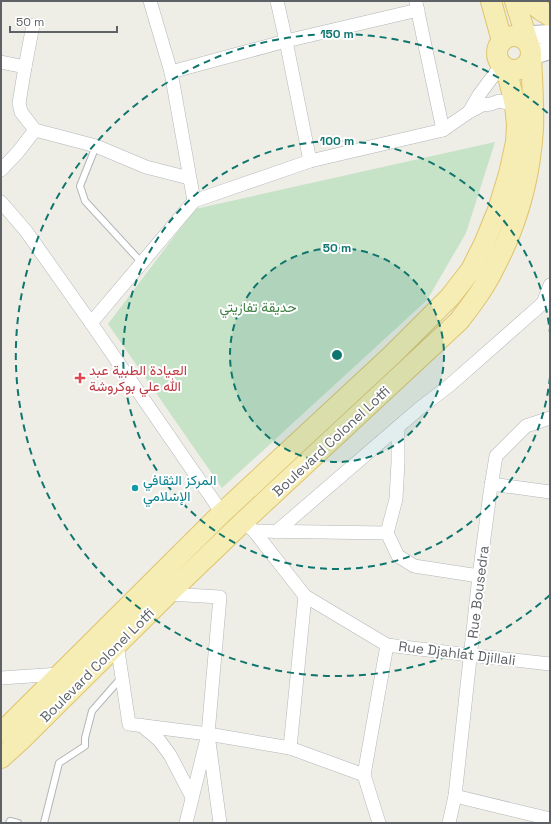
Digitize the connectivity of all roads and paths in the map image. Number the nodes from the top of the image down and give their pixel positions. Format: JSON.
{"nodes":[{"id":1,"x":150,"y":1,"type":"edge"},
{"id":2,"x":277,"y":1,"type":"edge"},
{"id":3,"x":491,"y":1,"type":"edge"},
{"id":4,"x":516,"y":1,"type":"edge"},
{"id":5,"x":529,"y":1,"type":"edge"},
{"id":6,"x":417,"y":5,"type":"edge"},
{"id":7,"x":550,"y":16,"type":"edge"},
{"id":8,"x":33,"y":26,"type":"dead end"},
{"id":9,"x":550,"y":34,"type":"edge"},
{"id":10,"x":286,"y":41,"type":"junction"},
{"id":11,"x":526,"y":45,"type":"edge"},
{"id":12,"x":1,"y":62,"type":"edge"},
{"id":13,"x":502,"y":65,"type":"junction"},
{"id":14,"x":25,"y":67,"type":"junction"},
{"id":15,"x":171,"y":72,"type":"junction"},
{"id":16,"x":515,"y":104,"type":"junction"},
{"id":17,"x":469,"y":112,"type":"junction"},
{"id":18,"x":35,"y":130,"type":"junction"},
{"id":19,"x":442,"y":130,"type":"junction"},
{"id":20,"x":96,"y":146,"type":"junction"},
{"id":21,"x":310,"y":161,"type":"junction"},
{"id":22,"x":1,"y":170,"type":"edge"},
{"id":23,"x":189,"y":178,"type":"junction"},
{"id":24,"x":194,"y":201,"type":"junction"},
{"id":25,"x":1,"y":202,"type":"edge"},
{"id":26,"x":142,"y":263,"type":"junction"},
{"id":27,"x":550,"y":285,"type":"edge"},
{"id":28,"x":547,"y":302,"type":"edge"},
{"id":29,"x":91,"y":323,"type":"junction"},
{"id":30,"x":550,"y":418,"type":"edge"},
{"id":31,"x":398,"y":427,"type":"junction"},
{"id":32,"x":491,"y":484,"type":"junction"},
{"id":33,"x":550,"y":492,"type":"edge"},
{"id":34,"x":222,"y":513,"type":"junction"},
{"id":35,"x":249,"y":527,"type":"junction"},
{"id":36,"x":276,"y":532,"type":"junction"},
{"id":37,"x":387,"y":533,"type":"junction"},
{"id":38,"x":479,"y":576,"type":"junction"},
{"id":39,"x":168,"y":594,"type":"junction"},
{"id":40,"x":305,"y":596,"type":"junction"},
{"id":41,"x":117,"y":644,"type":"junction"},
{"id":42,"x":387,"y":645,"type":"junction"},
{"id":43,"x":470,"y":655,"type":"junction"},
{"id":44,"x":550,"y":664,"type":"edge"},
{"id":45,"x":60,"y":674,"type":"junction"},
{"id":46,"x":122,"y":677,"type":"junction"},
{"id":47,"x":1,"y":678,"type":"edge"},
{"id":48,"x":141,"y":725,"type":"junction"},
{"id":49,"x":1,"y":732,"type":"edge"},
{"id":50,"x":208,"y":734,"type":"junction"},
{"id":51,"x":290,"y":748,"type":"junction"},
{"id":52,"x":1,"y":758,"type":"edge"},
{"id":53,"x":364,"y":775,"type":"junction"},
{"id":54,"x":455,"y":796,"type":"junction"},
{"id":55,"x":192,"y":797,"type":"junction"},
{"id":56,"x":550,"y":819,"type":"edge"},
{"id":57,"x":9,"y":823,"type":"edge"},
{"id":58,"x":18,"y":823,"type":"edge"},
{"id":59,"x":44,"y":823,"type":"edge"},
{"id":60,"x":186,"y":823,"type":"edge"},
{"id":61,"x":220,"y":823,"type":"edge"},
{"id":62,"x":379,"y":823,"type":"edge"},
{"id":63,"x":449,"y":823,"type":"edge"}],
"edges":[{"from":1,"to":15,"type":"street"},
{"from":2,"to":10,"type":"street"},
{"from":3,"to":11,"type":"main road","name":"Boulevard Colonel Lotfi"},
{"from":4,"to":11,"type":"main road","name":"Boulevard Colonel Lotfi"},
{"from":5,"to":7,"type":"main road"},
{"from":6,"to":10,"type":"street"},
{"from":6,"to":19,"type":"street"},
{"from":8,"to":14,"type":"street"},
{"from":9,"to":11,"type":"street"},
{"from":10,"to":15,"type":"street"},
{"from":10,"to":21,"type":"street"},
{"from":11,"to":13,"type":"main road"},
{"from":11,"to":13,"type":"main road"},
{"from":11,"to":35,"type":"main road","name":"Boulevard Colonel Lotfi"},
{"from":12,"to":14,"type":"street"},
{"from":13,"to":16,"type":"main road","name":"Boulevard Colonel Lotfi"},
{"from":13,"to":17,"type":"street"},
{"from":14,"to":18,"type":"street"},
{"from":15,"to":23,"type":"street"},
{"from":16,"to":17,"type":"street"},
{"from":16,"to":34,"type":"main road","name":"Boulevard Colonel Lotfi"},
{"from":17,"to":19,"type":"street"},
{"from":18,"to":20,"type":"street"},
{"from":18,"to":22,"type":"street"},
{"from":19,"to":21,"type":"street"},
{"from":20,"to":23,"type":"street"},
{"from":20,"to":26,"type":"lane"},
{"from":21,"to":24,"type":"street"},
{"from":23,"to":24,"type":"street"},
{"from":24,"to":26,"type":"street"},
{"from":25,"to":29,"type":"street"},
{"from":26,"to":29,"type":"street"},
{"from":27,"to":28,"type":"street"},
{"from":28,"to":31,"type":"street"},
{"from":29,"to":34,"type":"street"},
{"from":30,"to":32,"type":"street","name":"Rue Bousedra"},
{"from":31,"to":36,"type":"street"},
{"from":31,"to":37,"type":"street"},
{"from":32,"to":33,"type":"street"},
{"from":32,"to":38,"type":"street","name":"Rue Bousedra"},
{"from":34,"to":45,"type":"main road","name":"Boulevard Colonel Lotfi"},
{"from":35,"to":36,"type":"street"},
{"from":35,"to":39,"type":"main road","name":"Boulevard Colonel Lotfi"},
{"from":35,"to":40,"type":"street","name":"Rue Djahlat Djillali"},
{"from":36,"to":37,"type":"street"},
{"from":37,"to":38,"type":"street"},
{"from":38,"to":43,"type":"street","name":"Rue Bousedra"},
{"from":39,"to":41,"type":"main road","name":"Boulevard Colonel Lotfi"},
{"from":39,"to":50,"type":"street"},
{"from":40,"to":42,"type":"street","name":"Rue Djahlat Djillali"},
{"from":40,"to":51,"type":"street"},
{"from":41,"to":46,"type":"street"},
{"from":41,"to":52,"type":"main road","name":"Boulevard Colonel Lotfi"},
{"from":42,"to":43,"type":"street","name":"Rue Djahlat Djillali"},
{"from":42,"to":53,"type":"street"},
{"from":43,"to":44,"type":"street","name":"Rue Djahlat Djillali"},
{"from":43,"to":54,"type":"street","name":"Rue Bousedra"},
{"from":45,"to":47,"type":"street"},
{"from":45,"to":49,"type":"main road","name":"Boulevard Colonel Lotfi"},
{"from":46,"to":48,"type":"street"},
{"from":46,"to":59,"type":"lane"},
{"from":48,"to":50,"type":"street"},
{"from":48,"to":55,"type":"street"},
{"from":50,"to":51,"type":"street"},
{"from":50,"to":55,"type":"street"},
{"from":50,"to":61,"type":"street"},
{"from":51,"to":53,"type":"street"},
{"from":53,"to":62,"type":"street"},
{"from":54,"to":56,"type":"street"},
{"from":54,"to":63,"type":"street","name":"Rue Bousedra"},
{"from":55,"to":60,"type":"street"},
{"from":57,"to":58,"type":"lane"}]}
